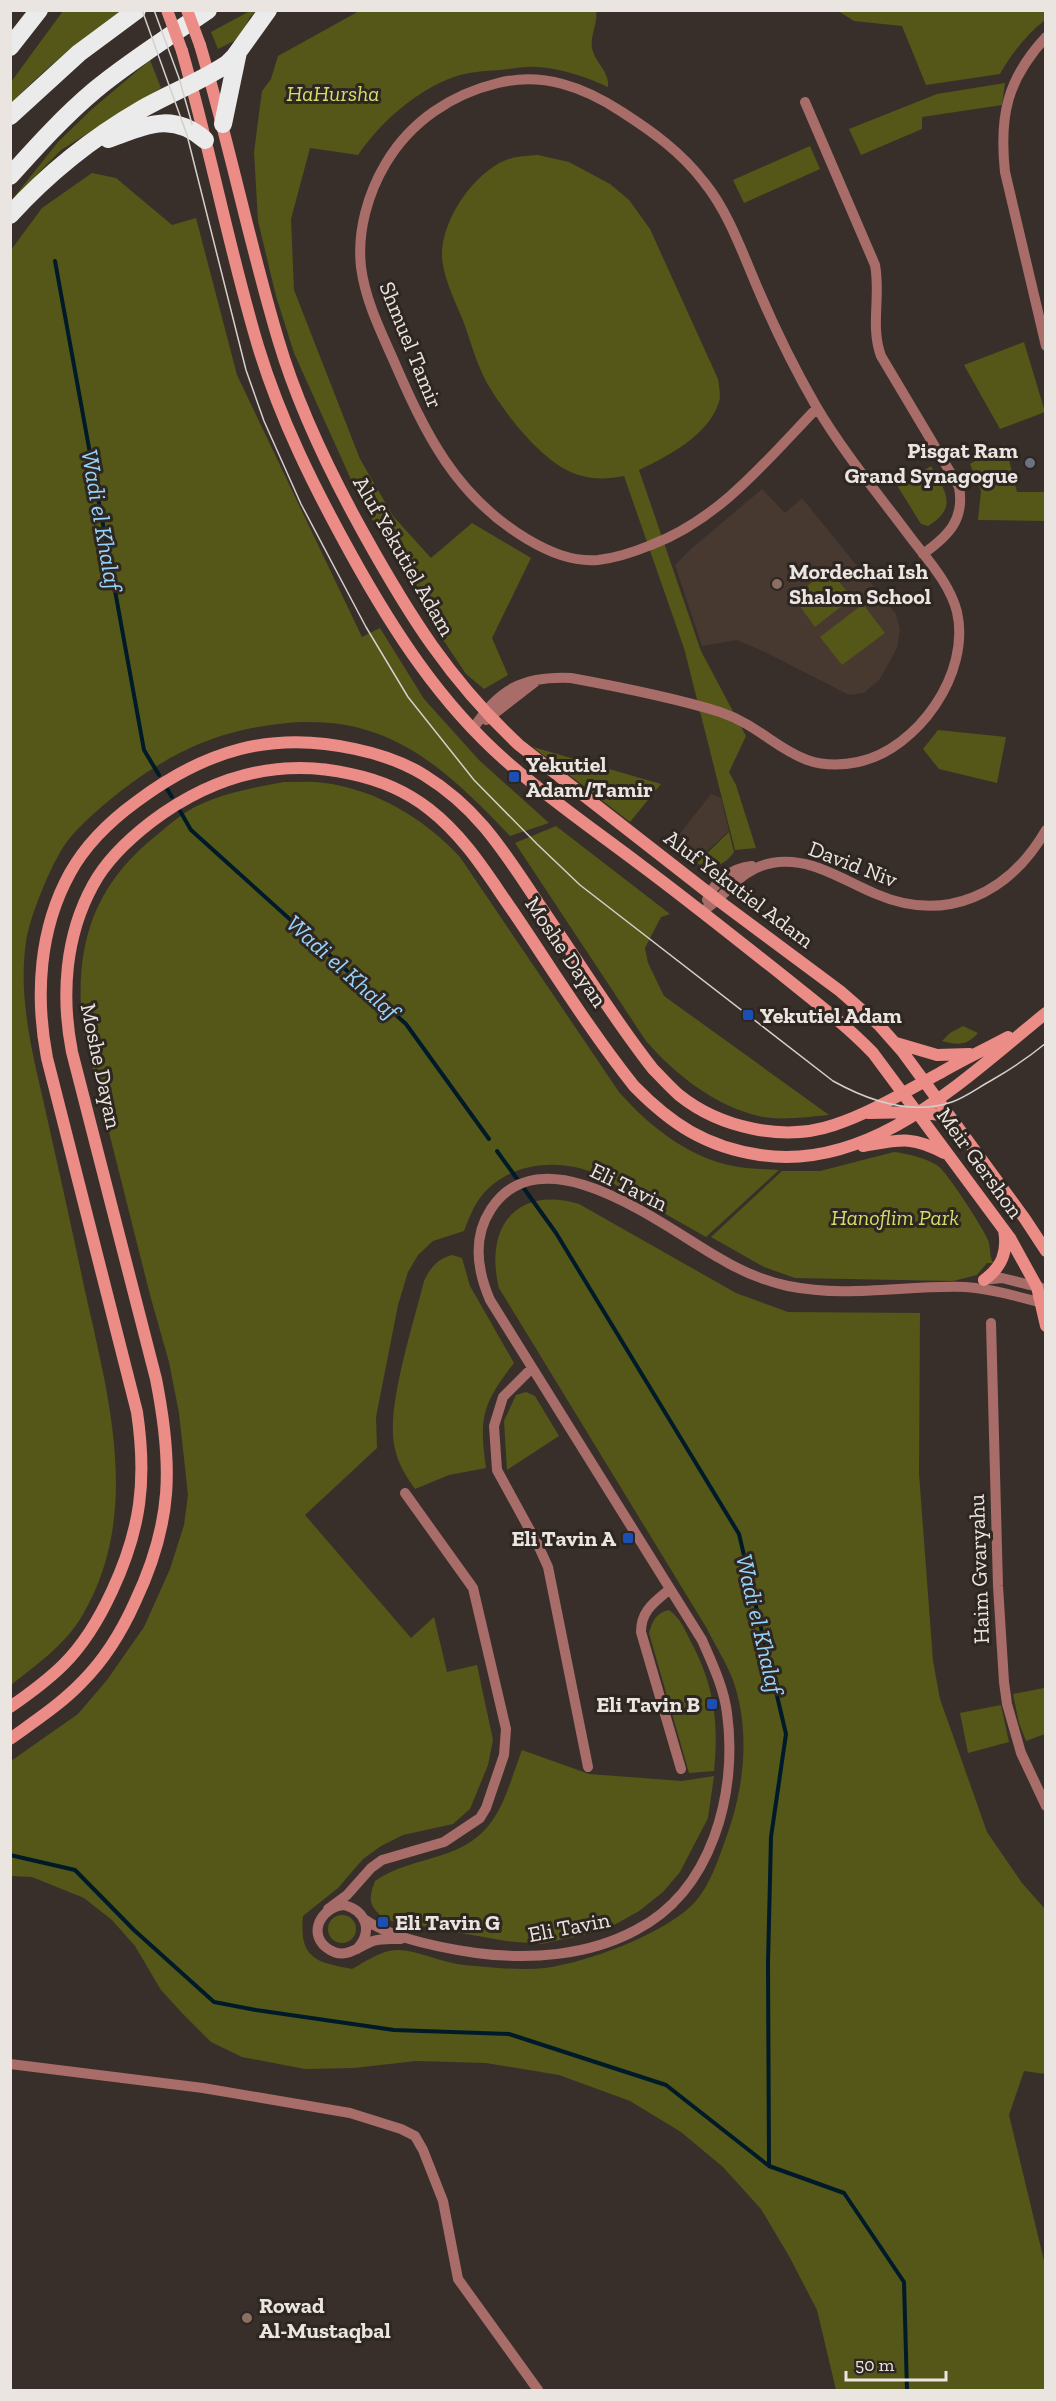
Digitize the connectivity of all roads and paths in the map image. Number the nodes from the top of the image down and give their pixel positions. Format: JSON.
{"nodes":[{"id":1,"x":39,"y":10,"type":"edge"},
{"id":2,"x":137,"y":10,"type":"edge"},
{"id":3,"x":167,"y":10,"type":"edge"},
{"id":4,"x":187,"y":10,"type":"edge"},
{"id":5,"x":208,"y":10,"type":"edge"},
{"id":6,"x":268,"y":10,"type":"edge"},
{"id":7,"x":1046,"y":37,"type":"edge"},
{"id":8,"x":10,"y":47,"type":"edge"},
{"id":9,"x":238,"y":52,"type":"junction"},
{"id":10,"x":209,"y":75,"type":"junction"},
{"id":11,"x":191,"y":84,"type":"junction"},
{"id":12,"x":806,"y":102,"type":"dead end"},
{"id":13,"x":10,"y":116,"type":"edge"},
{"id":14,"x":223,"y":124,"type":"junction"},
{"id":15,"x":206,"y":140,"type":"junction"},
{"id":16,"x":84,"y":147,"type":"junction"},
{"id":17,"x":10,"y":176,"type":"edge"},
{"id":18,"x":10,"y":215,"type":"edge"},
{"id":19,"x":1046,"y":346,"type":"edge"},
{"id":20,"x":817,"y":410,"type":"junction"},
{"id":21,"x":923,"y":554,"type":"junction"},
{"id":22,"x":487,"y":714,"type":"junction"},
{"id":23,"x":473,"y":729,"type":"junction"},
{"id":24,"x":1046,"y":830,"type":"edge"},
{"id":25,"x":714,"y":897,"type":"junction"},
{"id":26,"x":703,"y":911,"type":"junction"},
{"id":27,"x":1046,"y":1013,"type":"edge"},
{"id":28,"x":1033,"y":1023,"type":"junction"},
{"id":29,"x":894,"y":1041,"type":"junction"},
{"id":30,"x":977,"y":1054,"type":"junction"},
{"id":31,"x":924,"y":1082,"type":"junction"},
{"id":32,"x":903,"y":1093,"type":"junction"},
{"id":33,"x":934,"y":1096,"type":"junction"},
{"id":34,"x":917,"y":1112,"type":"junction"},
{"id":35,"x":863,"y":1113,"type":"junction"},
{"id":36,"x":948,"y":1116,"type":"junction"},
{"id":37,"x":838,"y":1151,"type":"junction"},
{"id":38,"x":947,"y":1154,"type":"junction"},
{"id":39,"x":1003,"y":1229,"type":"junction"},
{"id":40,"x":1046,"y":1251,"type":"edge"},
{"id":41,"x":984,"y":1280,"type":"junction"},
{"id":42,"x":966,"y":1287,"type":"junction"},
{"id":43,"x":1041,"y":1288,"type":"edge"},
{"id":44,"x":1043,"y":1303,"type":"edge"},
{"id":45,"x":991,"y":1323,"type":"dead end"},
{"id":46,"x":1046,"y":1326,"type":"edge"},
{"id":47,"x":532,"y":1368,"type":"junction"},
{"id":48,"x":405,"y":1493,"type":"dead end"},
{"id":49,"x":670,"y":1589,"type":"junction"},
{"id":50,"x":10,"y":1707,"type":"edge"},
{"id":51,"x":10,"y":1739,"type":"edge"},
{"id":52,"x":588,"y":1767,"type":"dead end"},
{"id":53,"x":681,"y":1769,"type":"dead end"},
{"id":54,"x":1046,"y":1806,"type":"edge"},
{"id":55,"x":361,"y":1880,"type":"junction"},
{"id":56,"x":328,"y":1909,"type":"junction"},
{"id":57,"x":362,"y":1915,"type":"junction"},
{"id":58,"x":410,"y":1939,"type":"junction"},
{"id":59,"x":357,"y":1949,"type":"junction"},
{"id":60,"x":10,"y":2064,"type":"edge"},
{"id":61,"x":538,"y":2391,"type":"edge"}],
"edges":[{"from":1,"to":8,"type":"highway"},
{"from":2,"to":13,"type":"highway"},
{"from":3,"to":11,"type":"street","name":"Aluf Yekutiel Adam","bridge":true},
{"from":4,"to":10,"type":"street","name":"Aluf Yekutiel Adam","bridge":true},
{"from":5,"to":17,"type":"highway"},
{"from":6,"to":9,"type":"highway"},
{"from":7,"to":19,"type":"street"},
{"from":9,"to":10,"type":"highway"},
{"from":9,"to":14,"type":"highway"},
{"from":10,"to":11,"type":"highway"},
{"from":10,"to":14,"type":"street","name":"Aluf Yekutiel Adam"},
{"from":11,"to":15,"type":"street","name":"Aluf Yekutiel Adam"},
{"from":11,"to":16,"type":"highway"},
{"from":12,"to":21,"type":"street"},
{"from":14,"to":22,"type":"street","name":"Aluf Yekutiel Adam"},
{"from":15,"to":16,"type":"highway"},
{"from":15,"to":23,"type":"street","name":"Aluf Yekutiel Adam"},
{"from":16,"to":18,"type":"highway"},
{"from":20,"to":20,"type":"street","name":"Shmuel Tamir"},
{"from":20,"to":21,"type":"street","name":"Shmuel Tamir"},
{"from":21,"to":22,"type":"street","name":"Shmuel Tamir"},
{"from":22,"to":23,"type":"street","name":"Shmuel Tamir"},
{"from":22,"to":25,"type":"street","name":"Aluf Yekutiel Adam"},
{"from":23,"to":26,"type":"street","name":"Aluf Yekutiel Adam"},
{"from":24,"to":25,"type":"street","name":"David Niv"},
{"from":25,"to":26,"type":"street","name":"David Niv"},
{"from":25,"to":29,"type":"street","name":"Aluf Yekutiel Adam"},
{"from":26,"to":32,"type":"street","name":"Aluf Yekutiel Adam"},
{"from":27,"to":28,"type":"street","name":"Moshe Dayan"},
{"from":28,"to":30,"type":"street","name":"Moshe Dayan"},
{"from":28,"to":33,"type":"street","name":"Moshe Dayan"},
{"from":29,"to":30,"type":"street"},
{"from":29,"to":31,"type":"street","name":"Aluf Yekutiel Adam"},
{"from":30,"to":31,"type":"street","name":"Moshe Dayan"},
{"from":31,"to":32,"type":"street","name":"Moshe Dayan"},
{"from":31,"to":33,"type":"street","name":"Aluf Yekutiel Adam"},
{"from":32,"to":33,"type":"street"},
{"from":32,"to":34,"type":"street","name":"Meir Gershon"},
{"from":32,"to":35,"type":"street","name":"Moshe Dayan"},
{"from":33,"to":34,"type":"street","name":"Moshe Dayan"},
{"from":33,"to":36,"type":"street","name":"Meir Gershon"},
{"from":34,"to":35,"type":"street"},
{"from":34,"to":36,"type":"street"},
{"from":34,"to":37,"type":"street","name":"Moshe Dayan"},
{"from":34,"to":38,"type":"street","name":"Meir Gershon"},
{"from":35,"to":50,"type":"street","name":"Moshe Dayan"},
{"from":36,"to":40,"type":"street","name":"Meir Gershon"},
{"from":37,"to":38,"type":"street"},
{"from":37,"to":51,"type":"street","name":"Moshe Dayan"},
{"from":38,"to":39,"type":"street","name":"Meir Gershon"},
{"from":39,"to":41,"type":"street"},
{"from":39,"to":43,"type":"street","name":"Meir Gershon"},
{"from":41,"to":42,"type":"street","name":"Eli Tavin"},
{"from":41,"to":43,"type":"street","name":"Eli Tavin"},
{"from":42,"to":44,"type":"street","name":"Eli Tavin"},
{"from":42,"to":47,"type":"street","name":"Eli Tavin"},
{"from":43,"to":44,"type":"street","name":"Meir Gershon"},
{"from":44,"to":46,"type":"street","name":"Meir Gershon"},
{"from":45,"to":54,"type":"street","name":"Haim Gvaryahu"},
{"from":47,"to":49,"type":"street","name":"Eli Tavin"},
{"from":47,"to":52,"type":"street"},
{"from":48,"to":55,"type":"street"},
{"from":49,"to":53,"type":"street"},
{"from":49,"to":58,"type":"street","name":"Eli Tavin"},
{"from":55,"to":56,"type":"street"},
{"from":55,"to":57,"type":"street"},
{"from":56,"to":57,"type":"street"},
{"from":56,"to":59,"type":"street"},
{"from":57,"to":58,"type":"street","name":"Eli Tavin"},
{"from":57,"to":59,"type":"street"},
{"from":58,"to":59,"type":"street","name":"Eli Tavin"},
{"from":60,"to":61,"type":"street"}]}
